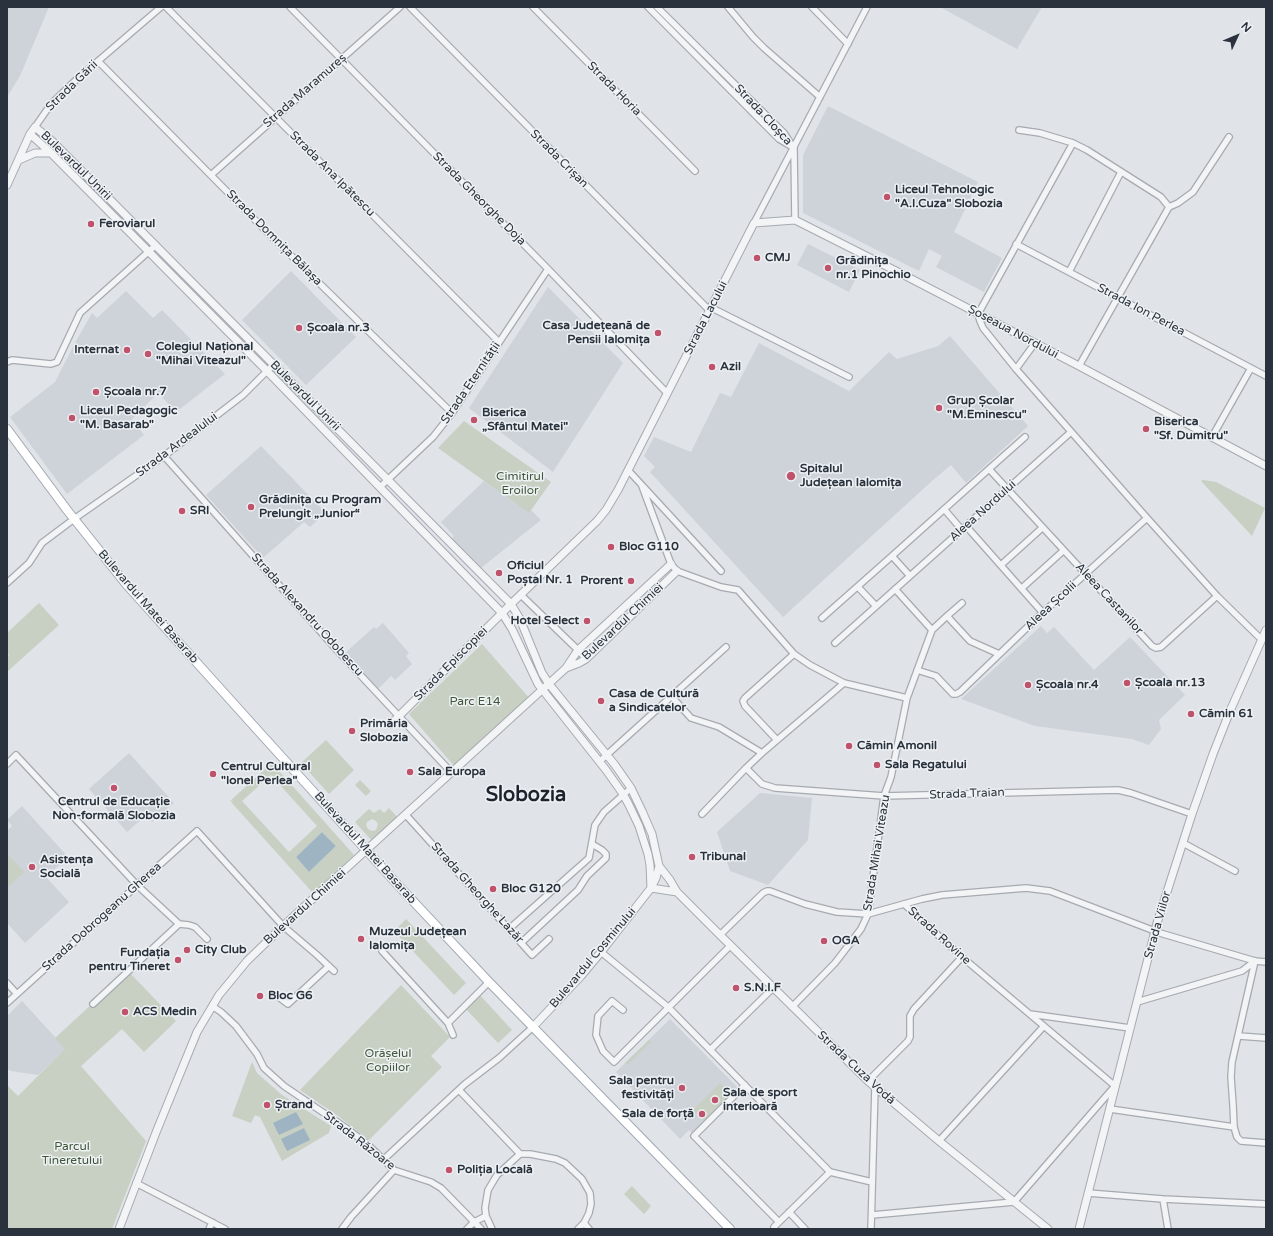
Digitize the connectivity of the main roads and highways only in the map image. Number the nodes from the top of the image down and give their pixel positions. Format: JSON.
{"nodes":[{"id":1,"x":7,"y":429,"type":"edge"},
{"id":2,"x":730,"y":1229,"type":"edge"}],
"edges":[{"from":1,"to":2,"type":"main road","name":"Bulevardul Matei Basarab"}]}
